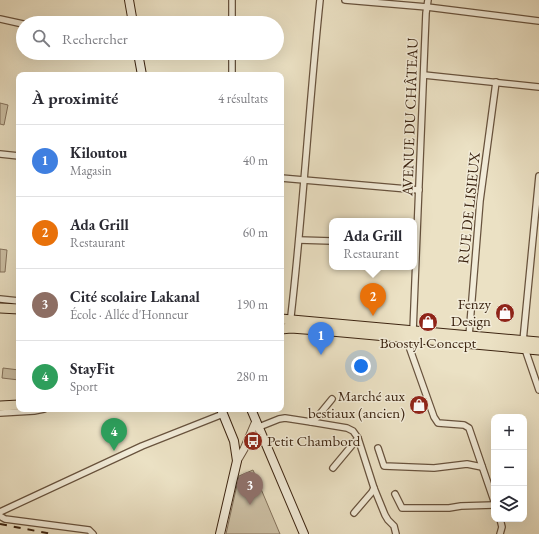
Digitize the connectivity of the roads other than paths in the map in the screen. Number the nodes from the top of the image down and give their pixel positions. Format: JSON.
{"nodes":[{"id":1,"x":129,"y":0,"type":"edge"},
{"id":2,"x":232,"y":0,"type":"edge"},
{"id":3,"x":320,"y":0,"type":"edge"},
{"id":4,"x":344,"y":0,"type":"edge"},
{"id":5,"x":428,"y":0,"type":"edge"},
{"id":6,"x":427,"y":7,"type":"junction"},
{"id":7,"x":132,"y":16,"type":"edge"},
{"id":8,"x":232,"y":16,"type":"edge"},
{"id":9,"x":0,"y":19,"type":"edge"},
{"id":10,"x":539,"y":21,"type":"edge"},
{"id":11,"x":16,"y":22,"type":"edge"},
{"id":12,"x":139,"y":60,"type":"edge"},
{"id":13,"x":232,"y":60,"type":"edge"},
{"id":14,"x":141,"y":72,"type":"edge"},
{"id":15,"x":232,"y":72,"type":"edge"},
{"id":16,"x":424,"y":75,"type":"junction"},
{"id":17,"x":496,"y":82,"type":"junction"},
{"id":18,"x":539,"y":88,"type":"edge"},
{"id":19,"x":0,"y":154,"type":"edge"},
{"id":20,"x":16,"y":156,"type":"edge"},
{"id":21,"x":539,"y":176,"type":"edge"},
{"id":22,"x":284,"y":178,"type":"edge"},
{"id":23,"x":303,"y":180,"type":"junction"},
{"id":24,"x":419,"y":190,"type":"junction"},
{"id":25,"x":417,"y":226,"type":"edge"},
{"id":26,"x":299,"y":240,"type":"junction"},
{"id":27,"x":329,"y":241,"type":"edge"},
{"id":28,"x":415,"y":270,"type":"edge"},
{"id":29,"x":0,"y":299,"type":"edge"},
{"id":30,"x":16,"y":301,"type":"edge"},
{"id":31,"x":0,"y":308,"type":"edge"},
{"id":32,"x":16,"y":309,"type":"edge"},
{"id":33,"x":286,"y":320,"type":"edge"},
{"id":34,"x":284,"y":329,"type":"edge"},
{"id":35,"x":413,"y":330,"type":"junction"},
{"id":36,"x":469,"y":336,"type":"junction"},
{"id":37,"x":406,"y":338,"type":"junction"},
{"id":38,"x":539,"y":342,"type":"edge"},
{"id":39,"x":524,"y":345,"type":"junction"},
{"id":40,"x":539,"y":350,"type":"edge"},
{"id":41,"x":539,"y":390,"type":"edge"},
{"id":42,"x":332,"y":399,"type":"dead end"},
{"id":43,"x":16,"y":405,"type":"edge"},
{"id":44,"x":0,"y":406,"type":"edge"},
{"id":45,"x":17,"y":412,"type":"edge"},
{"id":46,"x":222,"y":412,"type":"edge"},
{"id":47,"x":251,"y":412,"type":"edge"},
{"id":48,"x":0,"y":413,"type":"edge"},
{"id":49,"x":311,"y":422,"type":"junction"},
{"id":50,"x":257,"y":424,"type":"junction"},
{"id":51,"x":358,"y":438,"type":"junction"},
{"id":52,"x":378,"y":448,"type":"dead end"},
{"id":53,"x":237,"y":461,"type":"junction"},
{"id":54,"x":482,"y":467,"type":"junction"},
{"id":55,"x":333,"y":468,"type":"dead end"},
{"id":56,"x":374,"y":488,"type":"junction"},
{"id":57,"x":491,"y":492,"type":"edge"},
{"id":58,"x":395,"y":494,"type":"dead end"},
{"id":59,"x":491,"y":505,"type":"edge"},
{"id":60,"x":0,"y":512,"type":"edge"},
{"id":61,"x":354,"y":513,"type":"dead end"},
{"id":62,"x":0,"y":516,"type":"edge"},
{"id":63,"x":501,"y":522,"type":"edge"},
{"id":64,"x":91,"y":532,"type":"edge"},
{"id":65,"x":220,"y":534,"type":"edge"},
{"id":66,"x":304,"y":534,"type":"edge"},
{"id":67,"x":396,"y":534,"type":"edge"},
{"id":68,"x":500,"y":534,"type":"edge"}],
"edges":[{"from":1,"to":7,"type":"main road"},
{"from":2,"to":8,"type":"street"},
{"from":3,"to":23,"type":"street"},
{"from":4,"to":6,"type":"street"},
{"from":5,"to":6,"type":"street","name":"AVENUE DU CHÂTEAU"},
{"from":6,"to":10,"type":"street"},
{"from":6,"to":16,"type":"street","name":"AVENUE DU CHÂTEAU"},
{"from":9,"to":11,"type":"street"},
{"from":12,"to":14,"type":"main road"},
{"from":13,"to":15,"type":"street"},
{"from":16,"to":17,"type":"street"},
{"from":16,"to":24,"type":"street","name":"AVENUE DU CHÂTEAU"},
{"from":17,"to":18,"type":"street"},
{"from":17,"to":36,"type":"street","name":"RUE DE LISIEUX"},
{"from":19,"to":20,"type":"street"},
{"from":21,"to":39,"type":"street"},
{"from":22,"to":23,"type":"street"},
{"from":23,"to":24,"type":"street"},
{"from":23,"to":26,"type":"street"},
{"from":24,"to":25,"type":"street","name":"AVENUE DU CHÂTEAU"},
{"from":26,"to":27,"type":"street"},
{"from":26,"to":33,"type":"street"},
{"from":28,"to":35,"type":"street","name":"AVENUE DU CHÂTEAU"},
{"from":29,"to":30,"type":"street"},
{"from":31,"to":32,"type":"main road"},
{"from":33,"to":35,"type":"main road"},
{"from":34,"to":37,"type":"main road"},
{"from":35,"to":36,"type":"main road"},
{"from":36,"to":39,"type":"main road"},
{"from":37,"to":39,"type":"main road"},
{"from":37,"to":54,"type":"street"},
{"from":38,"to":39,"type":"main road"},
{"from":39,"to":40,"type":"main road"},
{"from":39,"to":41,"type":"street"},
{"from":42,"to":49,"type":"street"},
{"from":43,"to":44,"type":"main road"},
{"from":45,"to":48,"type":"street"},
{"from":46,"to":53,"type":"main road"},
{"from":46,"to":60,"type":"street"},
{"from":47,"to":50,"type":"main road"},
{"from":49,"to":50,"type":"street"},
{"from":49,"to":51,"type":"street"},
{"from":50,"to":53,"type":"street"},
{"from":50,"to":66,"type":"main road"},
{"from":51,"to":55,"type":"street"},
{"from":51,"to":56,"type":"street"},
{"from":52,"to":54,"type":"street"},
{"from":53,"to":65,"type":"main road"},
{"from":54,"to":57,"type":"street"},
{"from":56,"to":61,"type":"street"},
{"from":56,"to":67,"type":"street"},
{"from":58,"to":59,"type":"street"},
{"from":62,"to":64,"type":"street"},
{"from":63,"to":68,"type":"street"}]}
